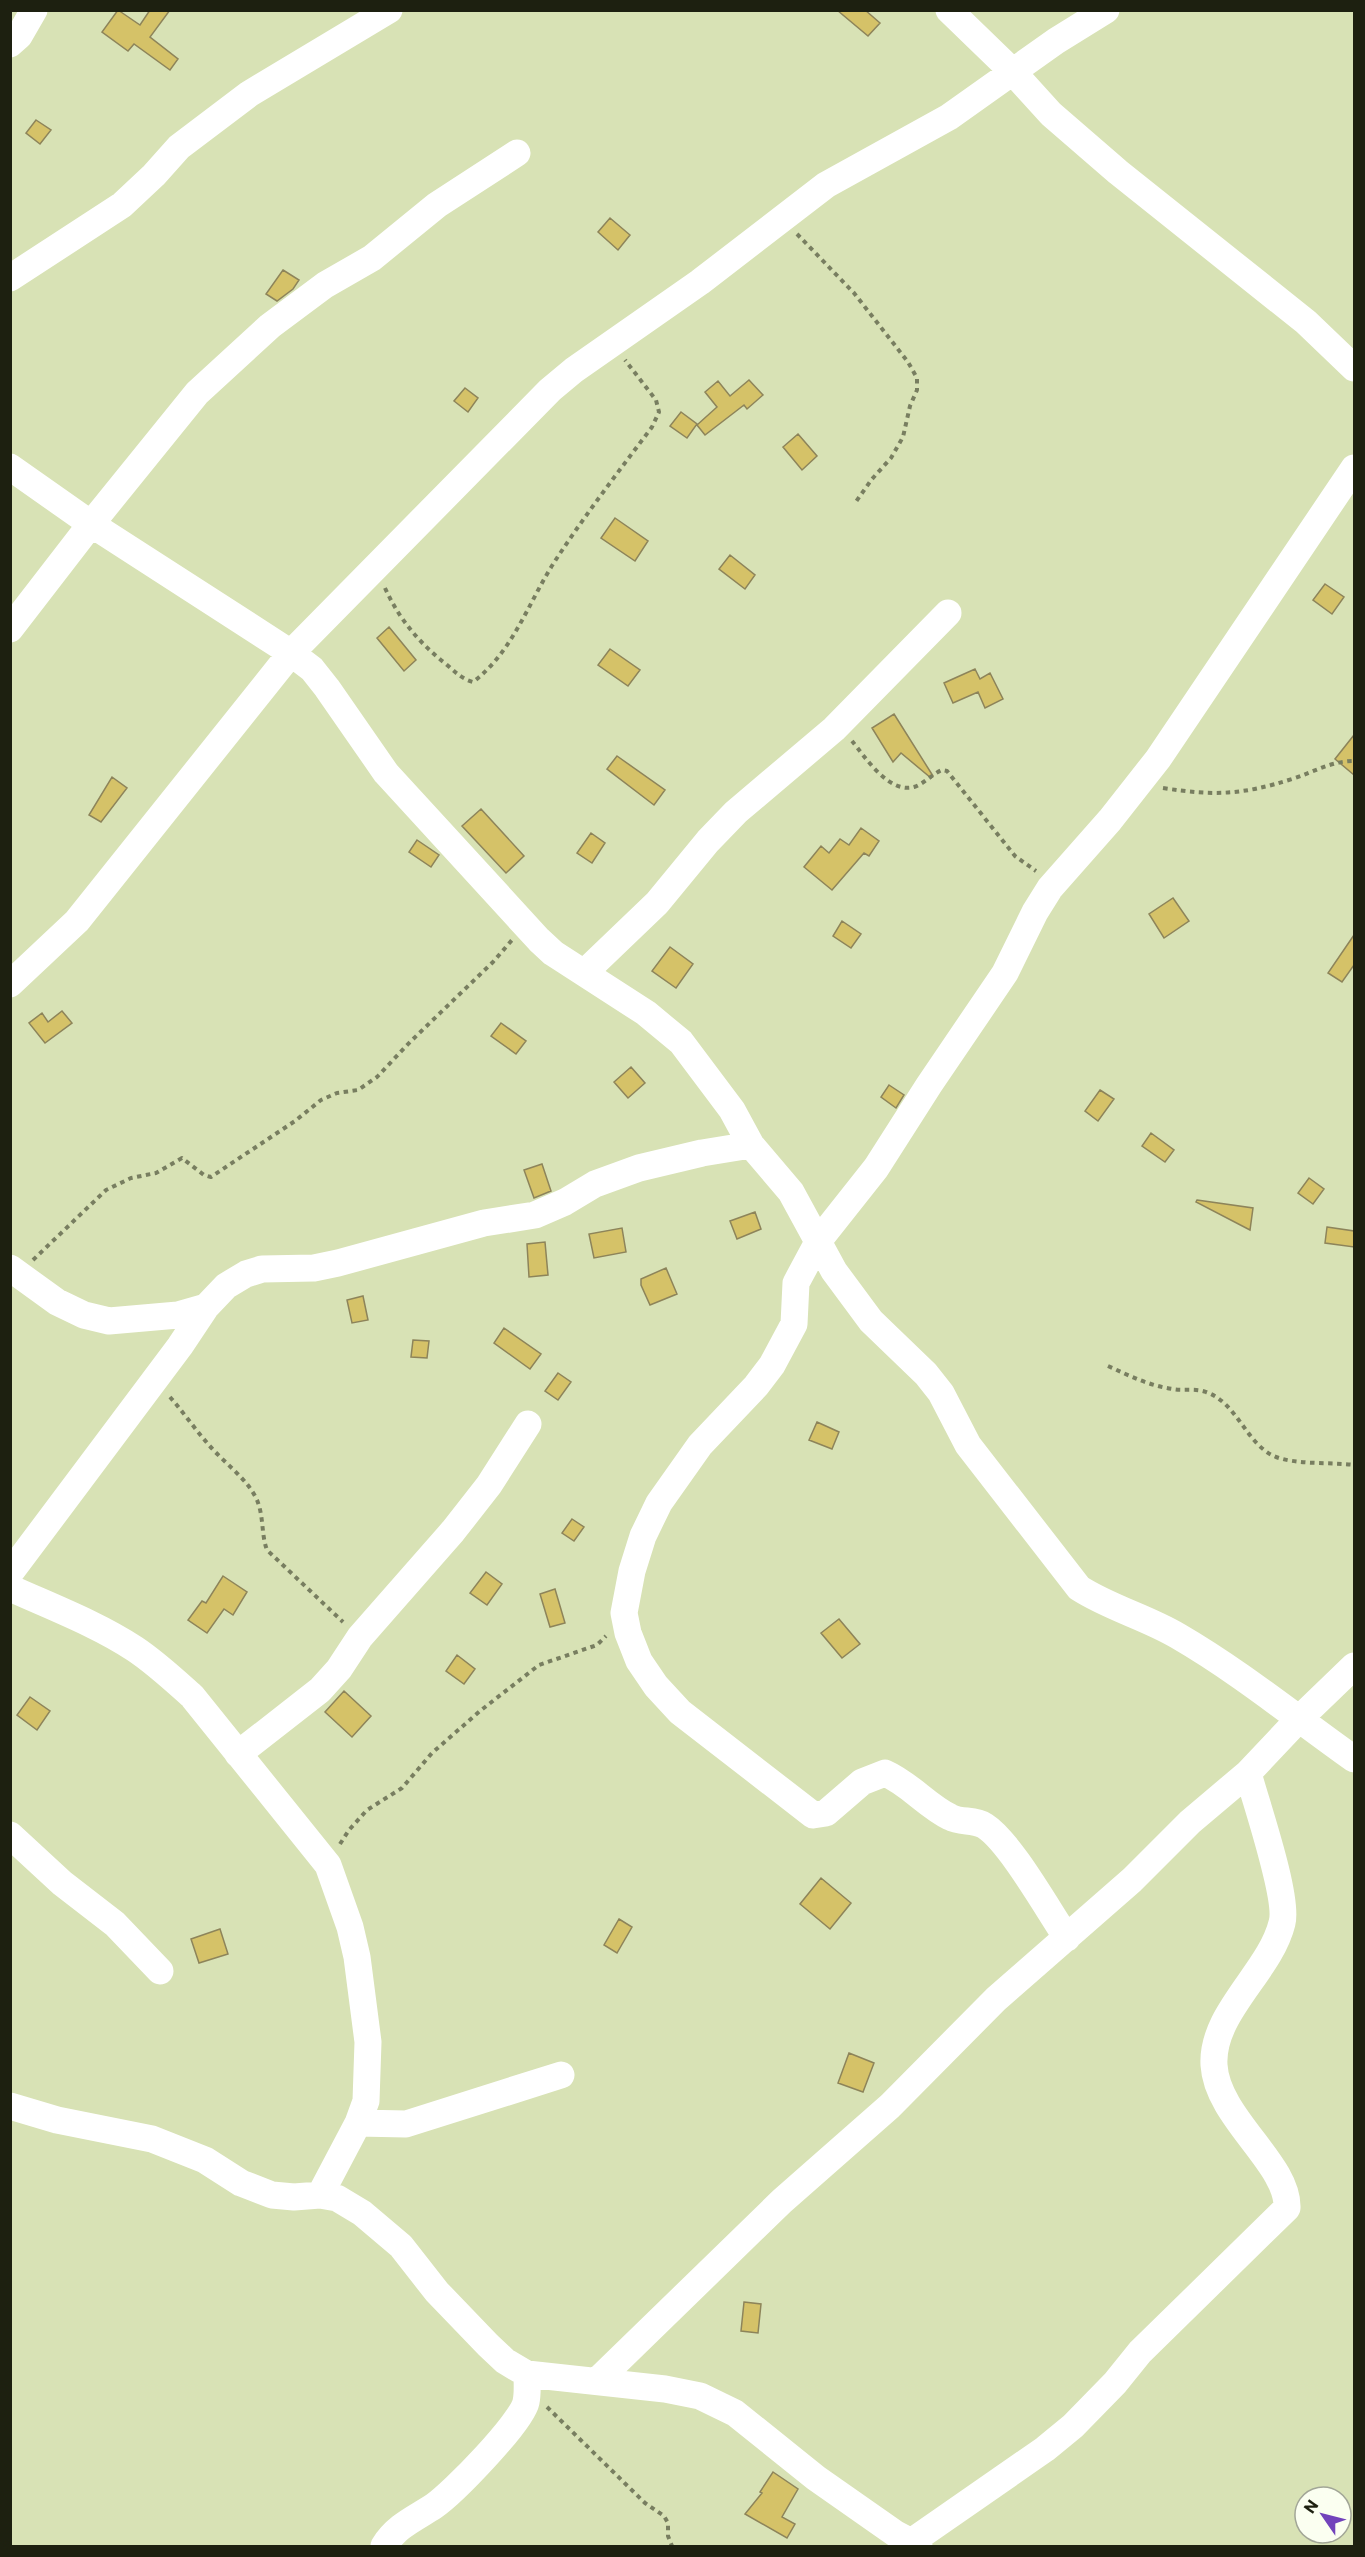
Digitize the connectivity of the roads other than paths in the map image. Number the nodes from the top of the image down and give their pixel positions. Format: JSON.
{"nodes":[{"id":1,"x":34,"y":10,"type":"edge"},
{"id":2,"x":389,"y":10,"type":"edge"},
{"id":3,"x":949,"y":10,"type":"edge"},
{"id":4,"x":1106,"y":10,"type":"edge"},
{"id":5,"x":10,"y":44,"type":"edge"},
{"id":6,"x":1012,"y":71,"type":"junction"},
{"id":7,"x":517,"y":153,"type":"dead end"},
{"id":8,"x":10,"y":278,"type":"edge"},
{"id":9,"x":1354,"y":368,"type":"edge"},
{"id":10,"x":10,"y":467,"type":"edge"},
{"id":11,"x":1354,"y":468,"type":"edge"},
{"id":12,"x":91,"y":524,"type":"junction"},
{"id":13,"x":948,"y":613,"type":"dead end"},
{"id":14,"x":10,"y":629,"type":"edge"},
{"id":15,"x":291,"y":653,"type":"junction"},
{"id":16,"x":584,"y":973,"type":"junction"},
{"id":17,"x":10,"y":984,"type":"edge"},
{"id":18,"x":751,"y":1145,"type":"junction"},
{"id":19,"x":819,"y":1240,"type":"junction"},
{"id":20,"x":15,"y":1271,"type":"edge"},
{"id":21,"x":206,"y":1307,"type":"junction"},
{"id":22,"x":528,"y":1424,"type":"dead end"},
{"id":23,"x":10,"y":1573,"type":"edge"},
{"id":24,"x":10,"y":1588,"type":"edge"},
{"id":25,"x":1354,"y":1666,"type":"edge"},
{"id":26,"x":1298,"y":1720,"type":"junction"},
{"id":27,"x":238,"y":1754,"type":"junction"},
{"id":28,"x":1354,"y":1759,"type":"edge"},
{"id":29,"x":1248,"y":1773,"type":"junction"},
{"id":30,"x":10,"y":1835,"type":"edge"},
{"id":31,"x":1067,"y":1938,"type":"junction"},
{"id":32,"x":160,"y":1971,"type":"dead end"},
{"id":33,"x":561,"y":2075,"type":"dead end"},
{"id":34,"x":10,"y":2106,"type":"edge"},
{"id":35,"x":358,"y":2123,"type":"junction"},
{"id":36,"x":320,"y":2195,"type":"junction"},
{"id":37,"x":527,"y":2379,"type":"junction"},
{"id":38,"x":597,"y":2381,"type":"junction"},
{"id":39,"x":915,"y":2544,"type":"edge"},
{"id":40,"x":384,"y":2547,"type":"edge"}],
"edges":[{"from":1,"to":5,"type":"street"},
{"from":2,"to":8,"type":"street"},
{"from":3,"to":6,"type":"street"},
{"from":4,"to":6,"type":"street"},
{"from":6,"to":9,"type":"street"},
{"from":6,"to":15,"type":"street"},
{"from":7,"to":12,"type":"street"},
{"from":10,"to":12,"type":"street"},
{"from":11,"to":19,"type":"street"},
{"from":12,"to":14,"type":"street"},
{"from":12,"to":15,"type":"street"},
{"from":13,"to":16,"type":"street"},
{"from":15,"to":16,"type":"street"},
{"from":15,"to":17,"type":"street"},
{"from":16,"to":18,"type":"street"},
{"from":18,"to":19,"type":"street"},
{"from":18,"to":21,"type":"street"},
{"from":19,"to":26,"type":"street"},
{"from":19,"to":31,"type":"street"},
{"from":20,"to":21,"type":"street"},
{"from":21,"to":23,"type":"street"},
{"from":22,"to":27,"type":"street"},
{"from":24,"to":27,"type":"street"},
{"from":25,"to":26,"type":"street"},
{"from":26,"to":28,"type":"street"},
{"from":26,"to":29,"type":"street"},
{"from":27,"to":35,"type":"street"},
{"from":29,"to":31,"type":"street"},
{"from":29,"to":39,"type":"street"},
{"from":30,"to":32,"type":"street"},
{"from":31,"to":38,"type":"street"},
{"from":33,"to":35,"type":"street"},
{"from":34,"to":36,"type":"street"},
{"from":35,"to":36,"type":"street"},
{"from":36,"to":37,"type":"street"},
{"from":37,"to":38,"type":"street"},
{"from":37,"to":40,"type":"street"},
{"from":38,"to":39,"type":"street"}]}
